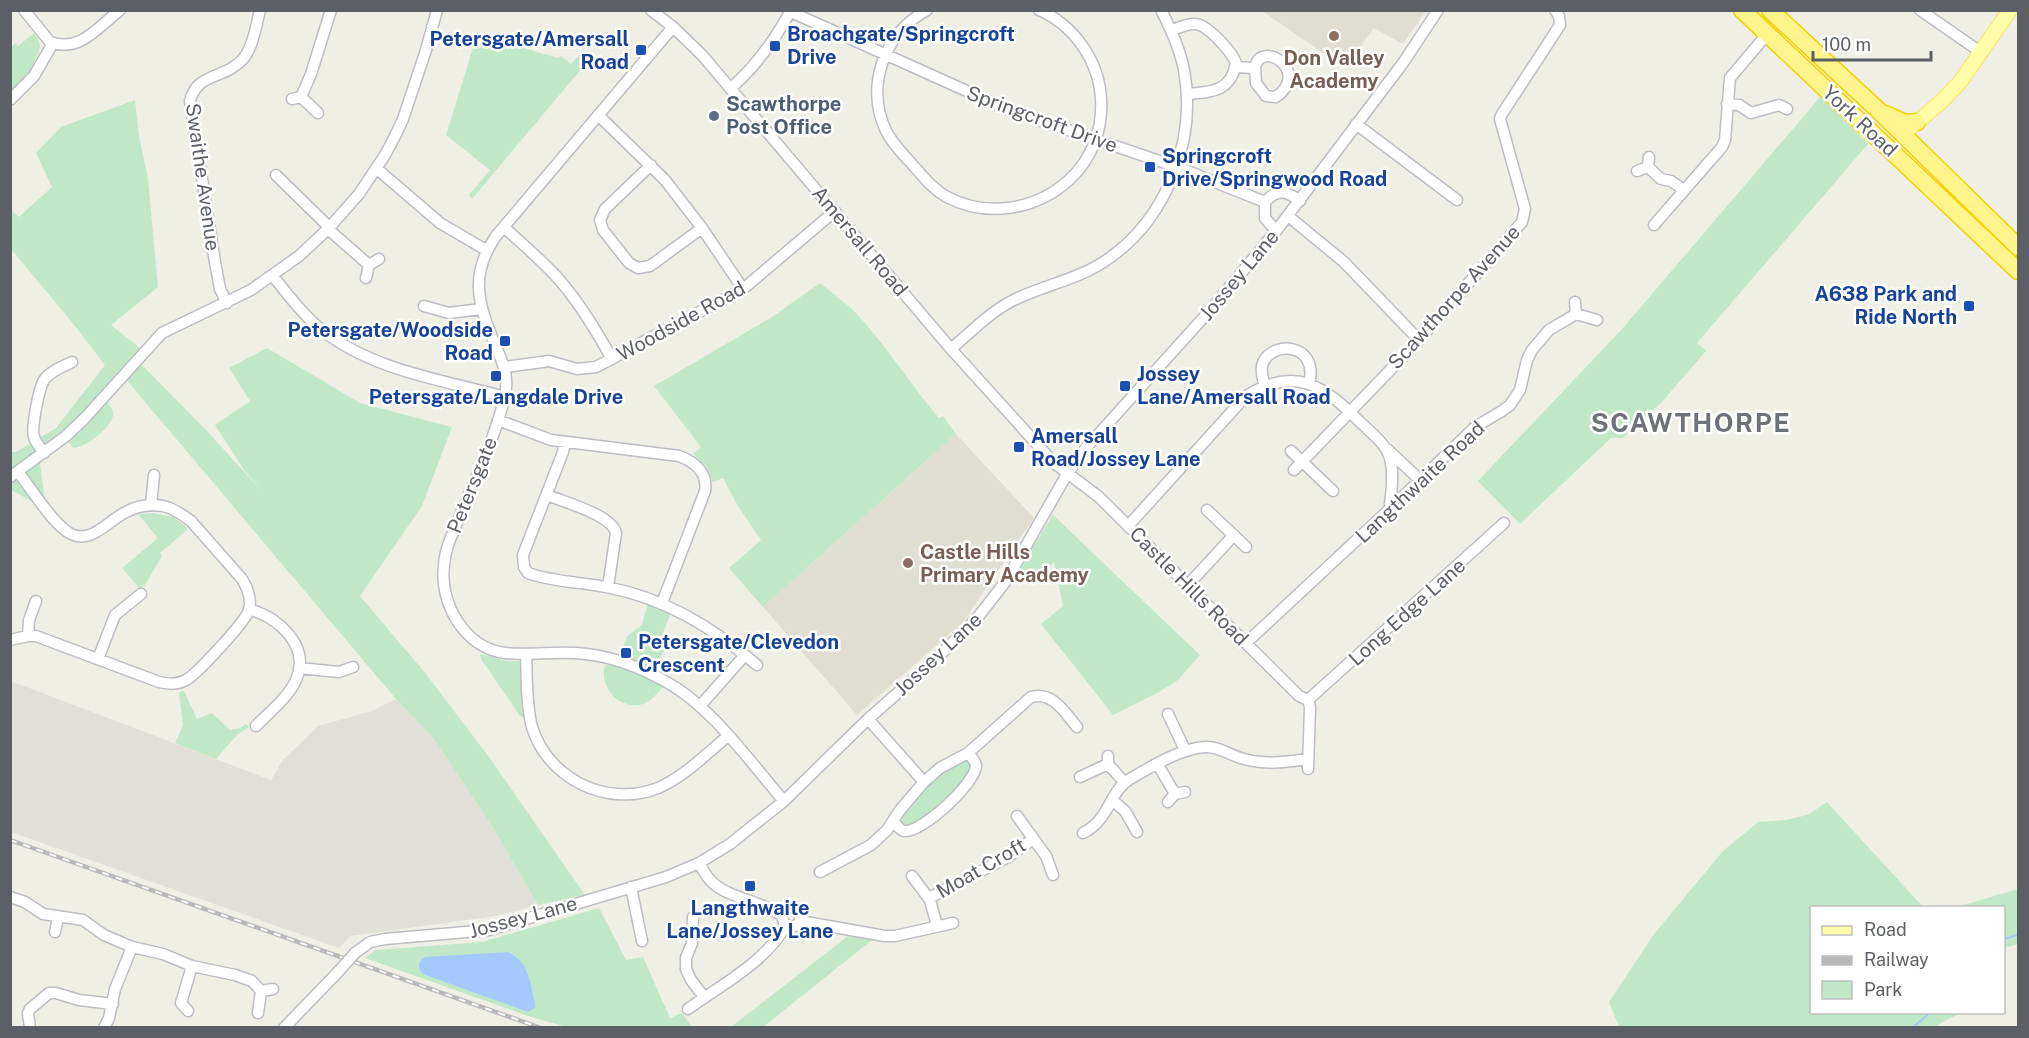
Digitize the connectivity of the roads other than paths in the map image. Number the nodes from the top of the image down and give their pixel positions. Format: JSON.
{"nodes":[{"id":1,"x":24,"y":10,"type":"edge"},
{"id":2,"x":120,"y":10,"type":"edge"},
{"id":3,"x":260,"y":10,"type":"edge"},
{"id":4,"x":331,"y":10,"type":"edge"},
{"id":5,"x":437,"y":10,"type":"edge"},
{"id":6,"x":651,"y":10,"type":"edge"},
{"id":7,"x":927,"y":10,"type":"edge"},
{"id":8,"x":1039,"y":10,"type":"edge"},
{"id":9,"x":1161,"y":10,"type":"edge"},
{"id":10,"x":1438,"y":10,"type":"edge"},
{"id":11,"x":1555,"y":10,"type":"edge"},
{"id":12,"x":1742,"y":10,"type":"edge"},
{"id":13,"x":1770,"y":10,"type":"edge"},
{"id":14,"x":1920,"y":10,"type":"edge"},
{"id":15,"x":2010,"y":10,"type":"edge"},
{"id":16,"x":791,"y":11,"type":"edge"},
{"id":17,"x":106,"y":15,"type":"edge"},
{"id":18,"x":673,"y":27,"type":"junction"},
{"id":19,"x":1172,"y":30,"type":"junction"},
{"id":20,"x":1768,"y":33,"type":"junction"},
{"id":21,"x":53,"y":43,"type":"junction"},
{"id":22,"x":1982,"y":53,"type":"junction"},
{"id":23,"x":885,"y":54,"type":"junction"},
{"id":24,"x":1235,"y":67,"type":"junction"},
{"id":25,"x":1255,"y":68,"type":"dead end"},
{"id":26,"x":731,"y":88,"type":"junction"},
{"id":27,"x":1187,"y":94,"type":"junction"},
{"id":28,"x":10,"y":100,"type":"edge"},
{"id":29,"x":1727,"y":104,"type":"junction"},
{"id":30,"x":1787,"y":109,"type":"dead end"},
{"id":31,"x":1877,"y":110,"type":"junction"},
{"id":32,"x":318,"y":112,"type":"dead end"},
{"id":33,"x":598,"y":115,"type":"junction"},
{"id":34,"x":1922,"y":118,"type":"junction"},
{"id":35,"x":1356,"y":124,"type":"junction"},
{"id":36,"x":1902,"y":135,"type":"junction"},
{"id":37,"x":1095,"y":140,"type":"junction"},
{"id":38,"x":651,"y":165,"type":"junction"},
{"id":39,"x":1645,"y":165,"type":"dead end"},
{"id":40,"x":1929,"y":166,"type":"junction"},
{"id":41,"x":1177,"y":167,"type":"junction"},
{"id":42,"x":376,"y":168,"type":"junction"},
{"id":43,"x":276,"y":175,"type":"dead end"},
{"id":44,"x":1684,"y":190,"type":"junction"},
{"id":45,"x":1457,"y":200,"type":"dead end"},
{"id":46,"x":1300,"y":201,"type":"junction"},
{"id":47,"x":1265,"y":202,"type":"junction"},
{"id":48,"x":835,"y":211,"type":"junction"},
{"id":49,"x":1662,"y":215,"type":"junction"},
{"id":50,"x":1288,"y":216,"type":"junction"},
{"id":51,"x":1672,"y":223,"type":"dead end"},
{"id":52,"x":1653,"y":225,"type":"dead end"},
{"id":53,"x":1995,"y":225,"type":"junction"},
{"id":54,"x":504,"y":227,"type":"junction"},
{"id":55,"x":328,"y":228,"type":"junction"},
{"id":56,"x":702,"y":228,"type":"junction"},
{"id":57,"x":1276,"y":231,"type":"junction"},
{"id":58,"x":1978,"y":232,"type":"junction"},
{"id":59,"x":2019,"y":248,"type":"edge"},
{"id":60,"x":486,"y":250,"type":"junction"},
{"id":61,"x":2019,"y":257,"type":"edge"},
{"id":62,"x":2019,"y":271,"type":"edge"},
{"id":63,"x":273,"y":276,"type":"junction"},
{"id":64,"x":366,"y":278,"type":"dead end"},
{"id":65,"x":743,"y":288,"type":"junction"},
{"id":66,"x":1575,"y":302,"type":"dead end"},
{"id":67,"x":227,"y":303,"type":"junction"},
{"id":68,"x":424,"y":306,"type":"dead end"},
{"id":69,"x":481,"y":309,"type":"junction"},
{"id":70,"x":1576,"y":314,"type":"junction"},
{"id":71,"x":1598,"y":320,"type":"dead end"},
{"id":72,"x":1419,"y":340,"type":"junction"},
{"id":73,"x":951,"y":349,"type":"junction"},
{"id":74,"x":612,"y":359,"type":"junction"},
{"id":75,"x":72,"y":362,"type":"dead end"},
{"id":76,"x":505,"y":367,"type":"junction"},
{"id":77,"x":1309,"y":384,"type":"junction"},
{"id":78,"x":1265,"y":386,"type":"junction"},
{"id":79,"x":505,"y":397,"type":"junction"},
{"id":80,"x":1350,"y":412,"type":"junction"},
{"id":81,"x":498,"y":420,"type":"junction"},
{"id":82,"x":564,"y":442,"type":"junction"},
{"id":83,"x":1387,"y":449,"type":"junction"},
{"id":84,"x":1291,"y":451,"type":"dead end"},
{"id":85,"x":44,"y":453,"type":"junction"},
{"id":86,"x":1303,"y":461,"type":"junction"},
{"id":87,"x":1294,"y":470,"type":"dead end"},
{"id":88,"x":14,"y":474,"type":"edge"},
{"id":89,"x":1067,"y":474,"type":"junction"},
{"id":90,"x":154,"y":475,"type":"dead end"},
{"id":91,"x":1420,"y":480,"type":"junction"},
{"id":92,"x":1333,"y":491,"type":"dead end"},
{"id":93,"x":547,"y":495,"type":"junction"},
{"id":94,"x":151,"y":505,"type":"junction"},
{"id":95,"x":1392,"y":507,"type":"junction"},
{"id":96,"x":1207,"y":510,"type":"dead end"},
{"id":97,"x":1504,"y":523,"type":"dead end"},
{"id":98,"x":1128,"y":526,"type":"junction"},
{"id":99,"x":1234,"y":535,"type":"junction"},
{"id":100,"x":1246,"y":547,"type":"dead end"},
{"id":101,"x":1187,"y":586,"type":"junction"},
{"id":102,"x":608,"y":587,"type":"junction"},
{"id":103,"x":141,"y":594,"type":"dead end"},
{"id":104,"x":36,"y":601,"type":"dead end"},
{"id":105,"x":662,"y":603,"type":"junction"},
{"id":106,"x":249,"y":609,"type":"junction"},
{"id":107,"x":28,"y":636,"type":"junction"},
{"id":108,"x":10,"y":640,"type":"edge"},
{"id":109,"x":1246,"y":643,"type":"junction"},
{"id":110,"x":526,"y":654,"type":"junction"},
{"id":111,"x":745,"y":655,"type":"junction"},
{"id":112,"x":98,"y":659,"type":"junction"},
{"id":113,"x":757,"y":665,"type":"dead end"},
{"id":114,"x":353,"y":667,"type":"dead end"},
{"id":115,"x":299,"y":668,"type":"junction"},
{"id":116,"x":1308,"y":700,"type":"junction"},
{"id":117,"x":700,"y":706,"type":"junction"},
{"id":118,"x":1168,"y":714,"type":"dead end"},
{"id":119,"x":868,"y":719,"type":"junction"},
{"id":120,"x":256,"y":726,"type":"dead end"},
{"id":121,"x":1077,"y":727,"type":"dead end"},
{"id":122,"x":728,"y":736,"type":"junction"},
{"id":123,"x":1185,"y":750,"type":"junction"},
{"id":124,"x":968,"y":753,"type":"junction"},
{"id":125,"x":1158,"y":765,"type":"junction"},
{"id":126,"x":1080,"y":777,"type":"dead end"},
{"id":127,"x":924,"y":782,"type":"junction"},
{"id":128,"x":1125,"y":782,"type":"junction"},
{"id":129,"x":1176,"y":796,"type":"dead end"},
{"id":130,"x":1112,"y":800,"type":"junction"},
{"id":131,"x":784,"y":801,"type":"junction"},
{"id":132,"x":1017,"y":816,"type":"dead end"},
{"id":133,"x":893,"y":821,"type":"junction"},
{"id":134,"x":1137,"y":832,"type":"dead end"},
{"id":135,"x":1083,"y":833,"type":"dead end"},
{"id":136,"x":1033,"y":839,"type":"junction"},
{"id":137,"x":699,"y":863,"type":"junction"},
{"id":138,"x":818,"y":874,"type":"dead end"},
{"id":139,"x":1053,"y":875,"type":"dead end"},
{"id":140,"x":912,"y":876,"type":"dead end"},
{"id":141,"x":631,"y":887,"type":"junction"},
{"id":142,"x":10,"y":897,"type":"edge"},
{"id":143,"x":929,"y":898,"type":"junction"},
{"id":144,"x":58,"y":917,"type":"junction"},
{"id":145,"x":693,"y":917,"type":"dead end"},
{"id":146,"x":784,"y":920,"type":"junction"},
{"id":147,"x":800,"y":921,"type":"junction"},
{"id":148,"x":953,"y":923,"type":"dead end"},
{"id":149,"x":937,"y":926,"type":"junction"},
{"id":150,"x":55,"y":932,"type":"dead end"},
{"id":151,"x":642,"y":941,"type":"dead end"},
{"id":152,"x":132,"y":947,"type":"junction"},
{"id":153,"x":674,"y":954,"type":"dead end"},
{"id":154,"x":687,"y":955,"type":"junction"},
{"id":155,"x":192,"y":966,"type":"junction"},
{"id":156,"x":273,"y":989,"type":"dead end"},
{"id":157,"x":261,"y":991,"type":"junction"},
{"id":158,"x":704,"y":998,"type":"junction"},
{"id":159,"x":112,"y":1004,"type":"junction"},
{"id":160,"x":180,"y":1006,"type":"dead end"},
{"id":161,"x":688,"y":1009,"type":"dead end"},
{"id":162,"x":258,"y":1013,"type":"dead end"},
{"id":163,"x":30,"y":1028,"type":"edge"},
{"id":164,"x":104,"y":1028,"type":"edge"},
{"id":165,"x":284,"y":1028,"type":"edge"}],
"edges":[{"from":1,"to":21,"type":"street"},
{"from":2,"to":17,"type":"street"},
{"from":3,"to":67,"type":"street","name":"Swaithe Avenue"},
{"from":4,"to":32,"type":"street"},
{"from":5,"to":42,"type":"street"},
{"from":6,"to":18,"type":"street","name":"Amersall Road"},
{"from":7,"to":23,"type":"street"},
{"from":8,"to":37,"type":"street"},
{"from":9,"to":19,"type":"street"},
{"from":10,"to":35,"type":"street","name":"Jossey Lane"},
{"from":11,"to":72,"type":"street","name":"Scawthorpe Avenue"},
{"from":12,"to":20,"type":"highway","name":"York Road"},
{"from":13,"to":31,"type":"highway","name":"York Road"},
{"from":14,"to":22,"type":"street"},
{"from":15,"to":22,"type":"main road"},
{"from":16,"to":23,"type":"street","name":"Springcroft Drive"},
{"from":16,"to":26,"type":"street"},
{"from":17,"to":21,"type":"street"},
{"from":18,"to":26,"type":"street","name":"Amersall Road"},
{"from":18,"to":33,"type":"street","name":"Petersgate"},
{"from":19,"to":24,"type":"street"},
{"from":19,"to":27,"type":"street"},
{"from":20,"to":29,"type":"street"},
{"from":20,"to":58,"type":"highway","name":"York Road"},
{"from":21,"to":28,"type":"street"},
{"from":22,"to":34,"type":"main road"},
{"from":23,"to":37,"type":"street","name":"Springcroft Drive"},
{"from":23,"to":37,"type":"street"},
{"from":24,"to":25,"type":"street"},
{"from":24,"to":27,"type":"street"},
{"from":26,"to":48,"type":"street","name":"Amersall Road"},
{"from":27,"to":41,"type":"street"},
{"from":29,"to":30,"type":"street"},
{"from":29,"to":44,"type":"street"},
{"from":31,"to":34,"type":"highway"},
{"from":31,"to":36,"type":"highway","name":"York Road"},
{"from":33,"to":38,"type":"street"},
{"from":33,"to":54,"type":"street","name":"Petersgate"},
{"from":34,"to":36,"type":"main road"},
{"from":34,"to":40,"type":"main road"},
{"from":35,"to":45,"type":"street"},
{"from":35,"to":46,"type":"street","name":"Jossey Lane"},
{"from":36,"to":40,"type":"highway"},
{"from":37,"to":41,"type":"street","name":"Springcroft Drive"},
{"from":38,"to":56,"type":"street"},
{"from":38,"to":56,"type":"street"},
{"from":39,"to":44,"type":"street"},
{"from":40,"to":53,"type":"highway"},
{"from":40,"to":58,"type":"highway"},
{"from":41,"to":47,"type":"street","name":"Springcroft Drive"},
{"from":41,"to":73,"type":"street"},
{"from":42,"to":55,"type":"street"},
{"from":42,"to":60,"type":"street"},
{"from":43,"to":55,"type":"street"},
{"from":44,"to":49,"type":"street"},
{"from":46,"to":47,"type":"street"},
{"from":46,"to":50,"type":"street","name":"Jossey Lane"},
{"from":47,"to":57,"type":"street"},
{"from":48,"to":65,"type":"street","name":"Woodside Road"},
{"from":48,"to":73,"type":"street","name":"Amersall Road"},
{"from":49,"to":51,"type":"street"},
{"from":49,"to":52,"type":"street"},
{"from":50,"to":57,"type":"street","name":"Jossey Lane"},
{"from":50,"to":72,"type":"street"},
{"from":53,"to":59,"type":"highway"},
{"from":53,"to":61,"type":"highway"},
{"from":54,"to":60,"type":"street","name":"Petersgate"},
{"from":54,"to":74,"type":"street"},
{"from":55,"to":63,"type":"street"},
{"from":55,"to":64,"type":"street"},
{"from":56,"to":65,"type":"street"},
{"from":57,"to":89,"type":"street","name":"Jossey Lane"},
{"from":58,"to":62,"type":"highway"},
{"from":60,"to":69,"type":"street","name":"Petersgate"},
{"from":63,"to":67,"type":"street"},
{"from":63,"to":79,"type":"street"},
{"from":65,"to":74,"type":"street","name":"Woodside Road"},
{"from":66,"to":70,"type":"street"},
{"from":67,"to":85,"type":"street"},
{"from":68,"to":69,"type":"street"},
{"from":69,"to":76,"type":"street","name":"Petersgate"},
{"from":70,"to":71,"type":"street"},
{"from":70,"to":91,"type":"street","name":"Langthwaite Road"},
{"from":72,"to":80,"type":"street","name":"Scawthorpe Avenue"},
{"from":73,"to":89,"type":"street","name":"Amersall Road"},
{"from":74,"to":76,"type":"street","name":"Woodside Road"},
{"from":75,"to":85,"type":"street"},
{"from":76,"to":79,"type":"street","name":"Petersgate"},
{"from":77,"to":78,"type":"street"},
{"from":77,"to":78,"type":"street"},
{"from":77,"to":80,"type":"street"},
{"from":78,"to":98,"type":"street"},
{"from":79,"to":81,"type":"street","name":"Petersgate"},
{"from":80,"to":83,"type":"street"},
{"from":80,"to":86,"type":"street","name":"Scawthorpe Avenue"},
{"from":81,"to":82,"type":"street"},
{"from":81,"to":110,"type":"street","name":"Petersgate"},
{"from":82,"to":93,"type":"street"},
{"from":82,"to":105,"type":"street"},
{"from":83,"to":91,"type":"street"},
{"from":83,"to":95,"type":"street"},
{"from":84,"to":86,"type":"street"},
{"from":85,"to":88,"type":"street"},
{"from":86,"to":87,"type":"street","name":"Scawthorpe Avenue"},
{"from":86,"to":92,"type":"street"},
{"from":88,"to":94,"type":"street"},
{"from":89,"to":98,"type":"street","name":"Castle Hills Road"},
{"from":89,"to":119,"type":"street","name":"Jossey Lane"},
{"from":90,"to":94,"type":"street"},
{"from":91,"to":95,"type":"street","name":"Langthwaite Road"},
{"from":93,"to":102,"type":"street"},
{"from":93,"to":102,"type":"street"},
{"from":94,"to":106,"type":"street"},
{"from":95,"to":109,"type":"street","name":"Langthwaite Road"},
{"from":96,"to":99,"type":"street"},
{"from":97,"to":116,"type":"street","name":"Long Edge Lane"},
{"from":98,"to":101,"type":"street","name":"Castle Hills Road"},
{"from":99,"to":100,"type":"street"},
{"from":99,"to":101,"type":"street"},
{"from":101,"to":109,"type":"street","name":"Castle Hills Road"},
{"from":102,"to":105,"type":"street"},
{"from":103,"to":112,"type":"street"},
{"from":104,"to":107,"type":"street"},
{"from":105,"to":111,"type":"street"},
{"from":106,"to":112,"type":"street"},
{"from":106,"to":115,"type":"street"},
{"from":107,"to":108,"type":"street"},
{"from":107,"to":112,"type":"street"},
{"from":109,"to":116,"type":"street","name":"Castle Hills Road"},
{"from":110,"to":117,"type":"street","name":"Petersgate"},
{"from":110,"to":122,"type":"street"},
{"from":111,"to":113,"type":"street"},
{"from":111,"to":117,"type":"street"},
{"from":114,"to":115,"type":"street"},
{"from":115,"to":120,"type":"street"},
{"from":116,"to":123,"type":"street"},
{"from":117,"to":122,"type":"street","name":"Petersgate"},
{"from":118,"to":123,"type":"street"},
{"from":119,"to":127,"type":"street"},
{"from":119,"to":131,"type":"street","name":"Jossey Lane"},
{"from":121,"to":124,"type":"street"},
{"from":122,"to":131,"type":"street","name":"Petersgate"},
{"from":123,"to":125,"type":"street"},
{"from":124,"to":127,"type":"street"},
{"from":124,"to":133,"type":"street"},
{"from":125,"to":128,"type":"street"},
{"from":125,"to":129,"type":"street"},
{"from":126,"to":128,"type":"street"},
{"from":127,"to":133,"type":"street"},
{"from":128,"to":130,"type":"street"},
{"from":130,"to":134,"type":"street"},
{"from":130,"to":135,"type":"street"},
{"from":131,"to":137,"type":"street","name":"Jossey Lane"},
{"from":132,"to":136,"type":"street"},
{"from":133,"to":138,"type":"street"},
{"from":136,"to":139,"type":"street"},
{"from":136,"to":143,"type":"street","name":"Moat Croft"},
{"from":137,"to":141,"type":"street","name":"Jossey Lane"},
{"from":137,"to":146,"type":"street"},
{"from":140,"to":143,"type":"street","name":"Moat Croft"},
{"from":141,"to":151,"type":"street"},
{"from":141,"to":165,"type":"street","name":"Jossey Lane","bridge":true},
{"from":142,"to":144,"type":"street"},
{"from":143,"to":149,"type":"street","name":"Moat Croft"},
{"from":144,"to":150,"type":"street"},
{"from":144,"to":152,"type":"street"},
{"from":145,"to":154,"type":"street"},
{"from":146,"to":147,"type":"street"},
{"from":146,"to":147,"type":"street"},
{"from":146,"to":158,"type":"street"},
{"from":147,"to":149,"type":"street"},
{"from":148,"to":149,"type":"street"},
{"from":152,"to":155,"type":"street"},
{"from":152,"to":159,"type":"street"},
{"from":153,"to":154,"type":"street"},
{"from":154,"to":158,"type":"street"},
{"from":155,"to":157,"type":"street"},
{"from":155,"to":160,"type":"street"},
{"from":156,"to":157,"type":"street"},
{"from":157,"to":162,"type":"street"},
{"from":158,"to":161,"type":"street"},
{"from":159,"to":163,"type":"street"},
{"from":159,"to":164,"type":"street"}]}
